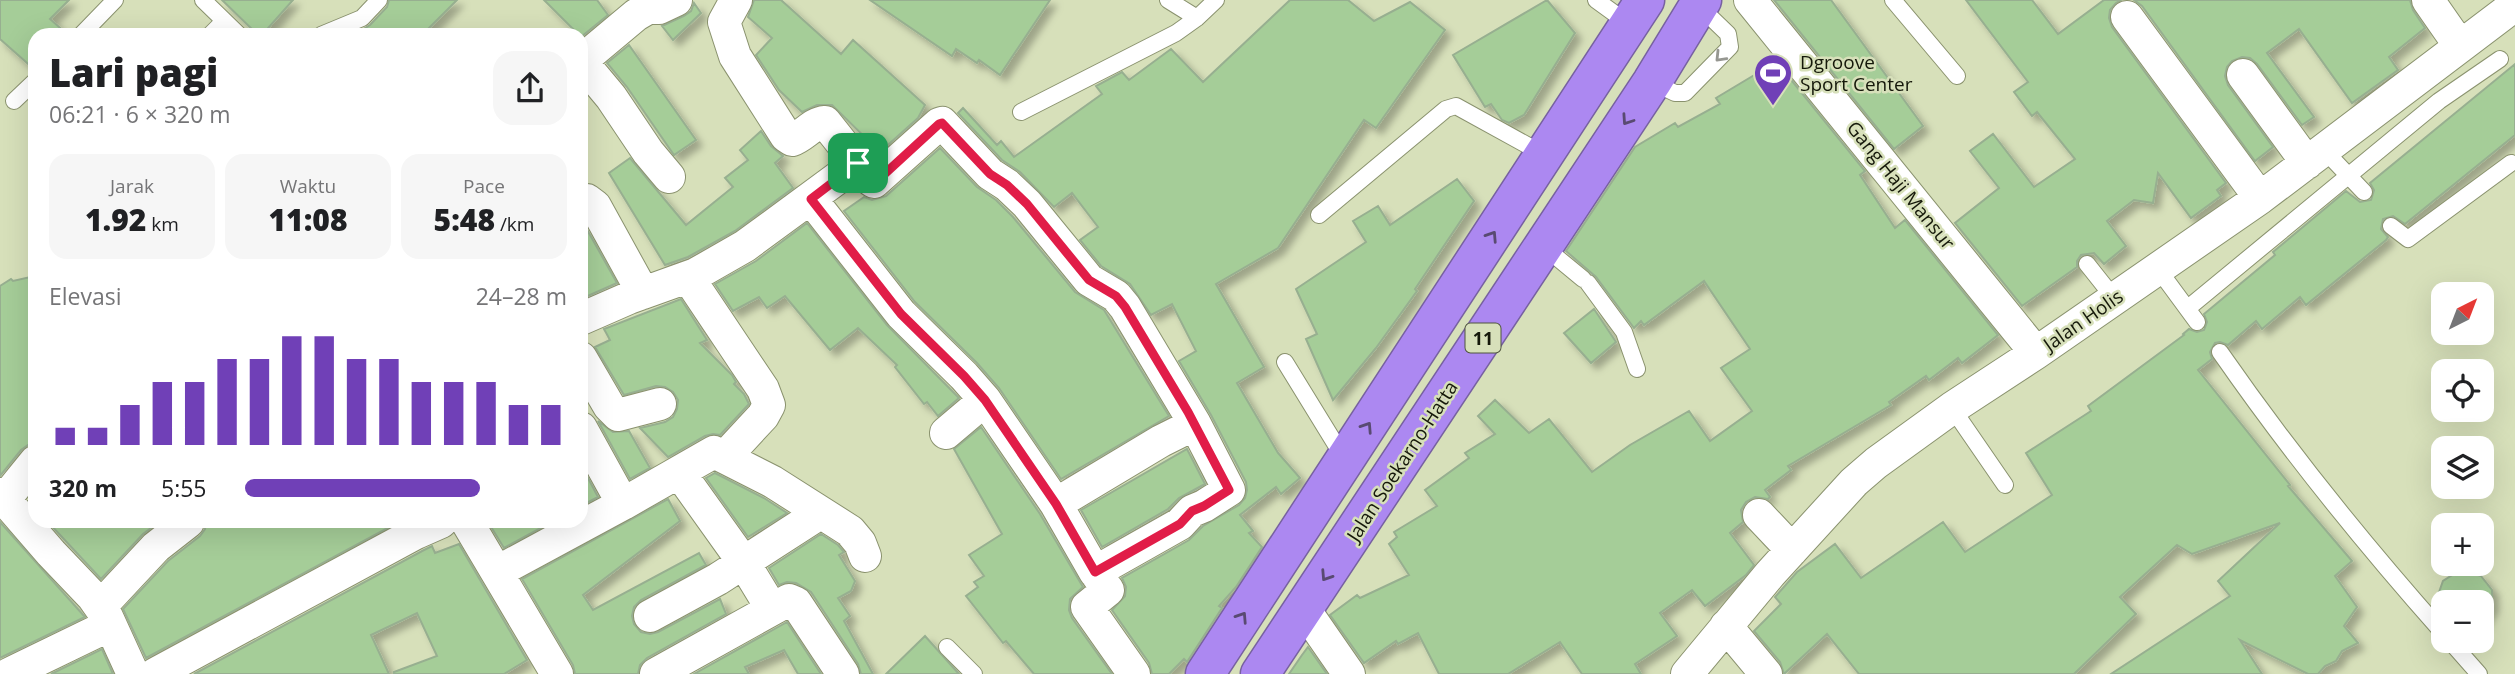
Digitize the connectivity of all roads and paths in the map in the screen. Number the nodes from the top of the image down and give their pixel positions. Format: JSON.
{"nodes":[{"id":1,"x":115,"y":0,"type":"edge"},
{"id":2,"x":203,"y":0,"type":"edge"},
{"id":3,"x":379,"y":0,"type":"edge"},
{"id":4,"x":676,"y":0,"type":"edge"},
{"id":5,"x":736,"y":0,"type":"edge"},
{"id":6,"x":1168,"y":0,"type":"edge"},
{"id":7,"x":1216,"y":0,"type":"edge"},
{"id":8,"x":1596,"y":0,"type":"edge"},
{"id":9,"x":1750,"y":0,"type":"edge"},
{"id":10,"x":1893,"y":0,"type":"edge"},
{"id":11,"x":2428,"y":0,"type":"edge"},
{"id":12,"x":1701,"y":3,"type":"edge"},
{"id":13,"x":2515,"y":5,"type":"edge"},
{"id":14,"x":628,"y":8,"type":"edge"},
{"id":15,"x":1637,"y":12,"type":"edge"},
{"id":16,"x":2127,"y":17,"type":"dead end"},
{"id":17,"x":1197,"y":19,"type":"junction"},
{"id":18,"x":224,"y":21,"type":"junction"},
{"id":19,"x":88,"y":28,"type":"edge"},
{"id":20,"x":217,"y":28,"type":"edge"},
{"id":21,"x":232,"y":28,"type":"edge"},
{"id":22,"x":338,"y":28,"type":"edge"},
{"id":23,"x":2460,"y":46,"type":"junction"},
{"id":24,"x":588,"y":53,"type":"edge"},
{"id":25,"x":2500,"y":59,"type":"dead end"},
{"id":26,"x":588,"y":69,"type":"edge"},
{"id":27,"x":2243,"y":75,"type":"dead end"},
{"id":28,"x":1957,"y":76,"type":"dead end"},
{"id":29,"x":28,"y":88,"type":"edge"},
{"id":30,"x":14,"y":101,"type":"dead end"},
{"id":31,"x":1021,"y":112,"type":"dead end"},
{"id":32,"x":1545,"y":155,"type":"junction"},
{"id":33,"x":2316,"y":156,"type":"junction"},
{"id":34,"x":858,"y":163,"type":"junction"},
{"id":35,"x":2511,"y":163,"type":"dead end"},
{"id":36,"x":2350,"y":175,"type":"junction"},
{"id":37,"x":669,"y":177,"type":"dead end"},
{"id":38,"x":2364,"y":192,"type":"dead end"},
{"id":39,"x":2260,"y":198,"type":"junction"},
{"id":40,"x":811,"y":199,"type":"junction"},
{"id":41,"x":588,"y":201,"type":"edge"},
{"id":42,"x":1319,"y":215,"type":"dead end"},
{"id":43,"x":2391,"y":226,"type":"dead end"},
{"id":44,"x":1543,"y":246,"type":"junction"},
{"id":45,"x":2087,"y":264,"type":"dead end"},
{"id":46,"x":2158,"y":269,"type":"junction"},
{"id":47,"x":688,"y":277,"type":"junction"},
{"id":48,"x":643,"y":293,"type":"junction"},
{"id":49,"x":2114,"y":298,"type":"junction"},
{"id":50,"x":588,"y":316,"type":"edge"},
{"id":51,"x":2030,"y":345,"type":"junction"},
{"id":52,"x":2220,"y":352,"type":"dead end"},
{"id":53,"x":1285,"y":362,"type":"dead end"},
{"id":54,"x":1637,"y":369,"type":"dead end"},
{"id":55,"x":588,"y":370,"type":"edge"},
{"id":56,"x":985,"y":400,"type":"junction"},
{"id":57,"x":660,"y":404,"type":"dead end"},
{"id":58,"x":609,"y":406,"type":"junction"},
{"id":59,"x":1952,"y":408,"type":"junction"},
{"id":60,"x":588,"y":422,"type":"edge"},
{"id":61,"x":1195,"y":424,"type":"junction"},
{"id":62,"x":946,"y":433,"type":"dead end"},
{"id":63,"x":588,"y":441,"type":"edge"},
{"id":64,"x":725,"y":457,"type":"junction"},
{"id":65,"x":1345,"y":460,"type":"junction"},
{"id":66,"x":28,"y":469,"type":"edge"},
{"id":67,"x":678,"y":472,"type":"junction"},
{"id":68,"x":2005,"y":485,"type":"dead end"},
{"id":69,"x":2,"y":497,"type":"edge"},
{"id":70,"x":623,"y":504,"type":"junction"},
{"id":71,"x":1056,"y":504,"type":"junction"},
{"id":72,"x":820,"y":513,"type":"junction"},
{"id":73,"x":1759,"y":515,"type":"dead end"},
{"id":74,"x":588,"y":523,"type":"edge"},
{"id":75,"x":28,"y":527,"type":"edge"},
{"id":76,"x":29,"y":528,"type":"edge"},
{"id":77,"x":180,"y":528,"type":"edge"},
{"id":78,"x":418,"y":528,"type":"edge"},
{"id":79,"x":471,"y":528,"type":"edge"},
{"id":80,"x":579,"y":528,"type":"edge"},
{"id":81,"x":1792,"y":550,"type":"junction"},
{"id":82,"x":864,"y":556,"type":"dead end"},
{"id":83,"x":744,"y":563,"type":"junction"},
{"id":84,"x":497,"y":572,"type":"junction"},
{"id":85,"x":1095,"y":572,"type":"junction"},
{"id":86,"x":772,"y":609,"type":"junction"},
{"id":87,"x":1304,"y":609,"type":"junction"},
{"id":88,"x":105,"y":616,"type":"junction"},
{"id":89,"x":650,"y":616,"type":"dead end"},
{"id":90,"x":2431,"y":619,"type":"edge"},
{"id":91,"x":1726,"y":626,"type":"junction"},
{"id":92,"x":947,"y":647,"type":"dead end"},
{"id":93,"x":2460,"y":653,"type":"edge"},
{"id":94,"x":9,"y":674,"type":"edge"},
{"id":95,"x":133,"y":674,"type":"edge"},
{"id":96,"x":155,"y":674,"type":"edge"},
{"id":97,"x":557,"y":674,"type":"edge"},
{"id":98,"x":656,"y":674,"type":"edge"},
{"id":99,"x":844,"y":674,"type":"edge"},
{"id":100,"x":974,"y":674,"type":"edge"},
{"id":101,"x":1134,"y":674,"type":"edge"},
{"id":102,"x":1205,"y":674,"type":"edge"},
{"id":103,"x":1260,"y":674,"type":"edge"},
{"id":104,"x":1349,"y":674,"type":"edge"},
{"id":105,"x":1686,"y":674,"type":"edge"},
{"id":106,"x":1766,"y":674,"type":"edge"},
{"id":107,"x":2479,"y":674,"type":"edge"}],
"edges":[{"from":1,"to":19,"type":"lane"},
{"from":2,"to":18,"type":"lane"},
{"from":3,"to":22,"type":"lane"},
{"from":4,"to":14,"type":"street"},
{"from":5,"to":34,"type":"street"},
{"from":6,"to":17,"type":"lane"},
{"from":7,"to":17,"type":"lane"},
{"from":8,"to":15,"type":"lane"},
{"from":9,"to":51,"type":"street","name":"Gang Haji Mansur"},
{"from":10,"to":28,"type":"lane"},
{"from":11,"to":23,"type":"street"},
{"from":12,"to":44,"type":"highway","name":"Jalan Soekarno-Hatta","number":"11","one_way":true},
{"from":13,"to":23,"type":"street","name":"Jalan Holis"},
{"from":14,"to":24,"type":"street"},
{"from":15,"to":32,"type":"highway","number":"11"},
{"from":16,"to":39,"type":"street"},
{"from":17,"to":31,"type":"lane"},
{"from":18,"to":20,"type":"lane"},
{"from":18,"to":21,"type":"lane"},
{"from":23,"to":33,"type":"street","name":"Jalan Holis"},
{"from":25,"to":36,"type":"lane"},
{"from":26,"to":37,"type":"street"},
{"from":27,"to":33,"type":"street"},
{"from":29,"to":30,"type":"lane"},
{"from":32,"to":42,"type":"lane"},
{"from":65,"to":32,"type":"highway","number":"11","one_way":true},
{"from":33,"to":36,"type":"lane"},
{"from":33,"to":39,"type":"street","name":"Jalan Holis"},
{"from":34,"to":40,"type":"street"},
{"from":34,"to":61,"type":"street"},
{"from":35,"to":43,"type":"lane"},
{"from":36,"to":38,"type":"lane"},
{"from":36,"to":46,"type":"lane"},
{"from":39,"to":46,"type":"street","name":"Jalan Holis"},
{"from":40,"to":47,"type":"street"},
{"from":40,"to":56,"type":"street"},
{"from":41,"to":48,"type":"street"},
{"from":44,"to":54,"type":"lane"},
{"from":44,"to":87,"type":"highway","name":"Jalan Soekarno-Hatta","number":"11","one_way":true},
{"from":45,"to":49,"type":"lane"},
{"from":46,"to":49,"type":"street","name":"Jalan Holis"},
{"from":47,"to":48,"type":"street"},
{"from":47,"to":64,"type":"street"},
{"from":48,"to":50,"type":"street"},
{"from":49,"to":51,"type":"street","name":"Jalan Holis"},
{"from":51,"to":59,"type":"street","name":"Jalan Holis"},
{"from":52,"to":90,"type":"lane"},
{"from":53,"to":65,"type":"lane"},
{"from":55,"to":58,"type":"street"},
{"from":56,"to":62,"type":"street"},
{"from":56,"to":71,"type":"street"},
{"from":57,"to":58,"type":"street"},
{"from":58,"to":60,"type":"street"},
{"from":59,"to":68,"type":"lane"},
{"from":59,"to":81,"type":"street","name":"Jalan Holis"},
{"from":61,"to":71,"type":"street"},
{"from":61,"to":85,"type":"street"},
{"from":63,"to":70,"type":"street"},
{"from":64,"to":67,"type":"street"},
{"from":64,"to":72,"type":"street"},
{"from":102,"to":65,"type":"highway","number":"11","one_way":true},
{"from":66,"to":69,"type":"street"},
{"from":67,"to":70,"type":"street"},
{"from":67,"to":83,"type":"street"},
{"from":69,"to":75,"type":"street"},
{"from":70,"to":74,"type":"street"},
{"from":71,"to":85,"type":"street"},
{"from":72,"to":82,"type":"street"},
{"from":72,"to":83,"type":"street"},
{"from":73,"to":81,"type":"street"},
{"from":76,"to":88,"type":"street"},
{"from":77,"to":88,"type":"street"},
{"from":78,"to":96,"type":"street"},
{"from":79,"to":84,"type":"street"},
{"from":80,"to":84,"type":"street"},
{"from":81,"to":91,"type":"street","name":"Jalan Holis"},
{"from":83,"to":86,"type":"street"},
{"from":83,"to":89,"type":"street"},
{"from":84,"to":97,"type":"street"},
{"from":85,"to":101,"type":"street"},
{"from":86,"to":98,"type":"street"},
{"from":86,"to":99,"type":"street"},
{"from":87,"to":103,"type":"highway","name":"Jalan Soekarno-Hatta","number":"11"},
{"from":87,"to":104,"type":"street"},
{"from":88,"to":94,"type":"street"},
{"from":88,"to":95,"type":"street"},
{"from":91,"to":105,"type":"street","name":"Jalan Holis"},
{"from":91,"to":106,"type":"street"},
{"from":92,"to":100,"type":"lane"},
{"from":93,"to":107,"type":"lane"}]}
